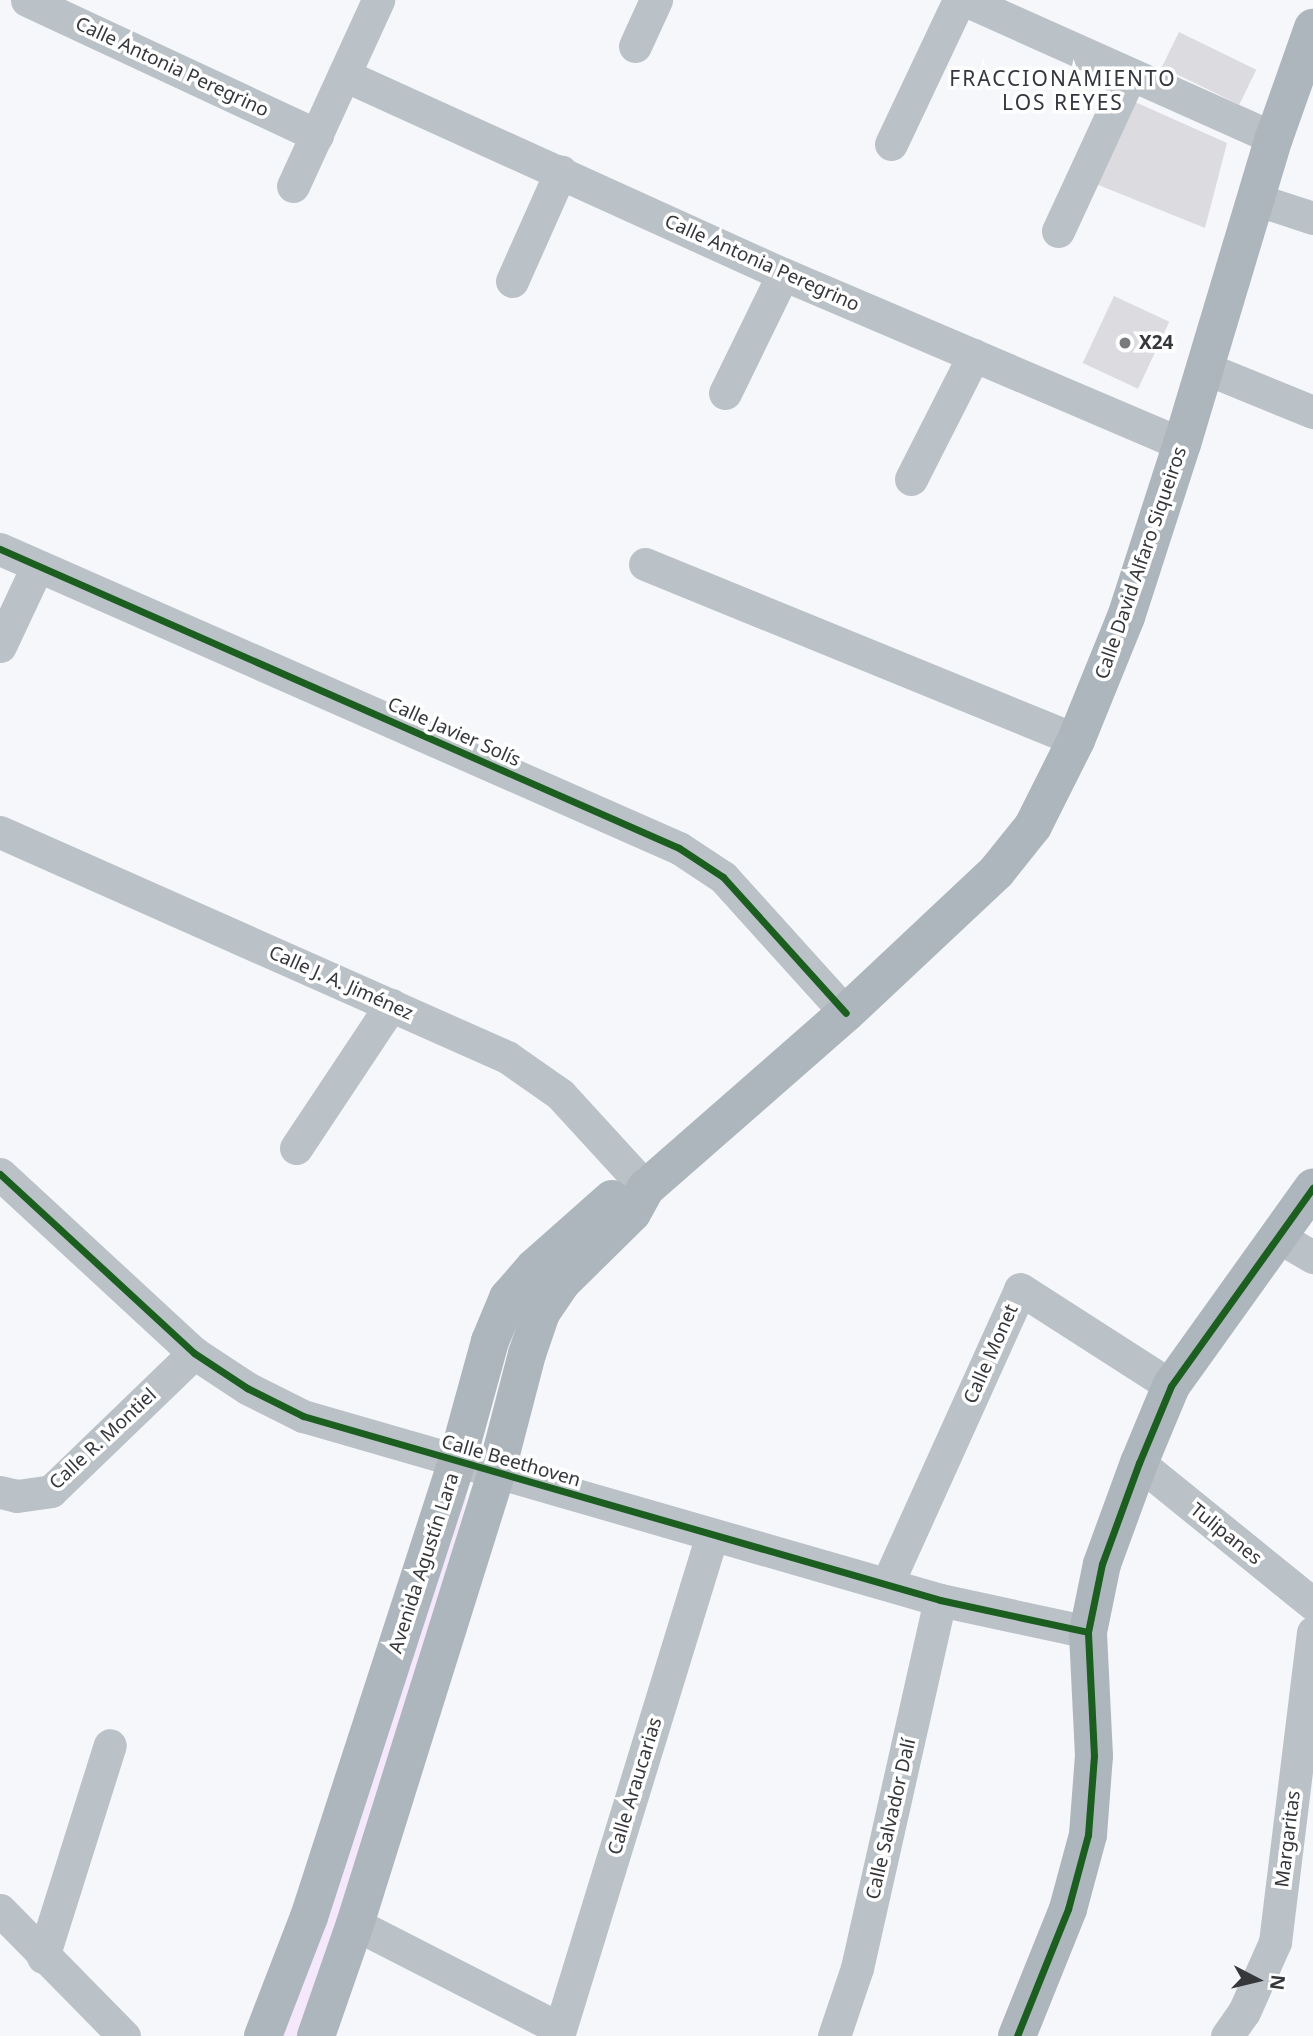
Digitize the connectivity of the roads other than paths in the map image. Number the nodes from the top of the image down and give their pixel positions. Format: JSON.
{"nodes":[{"id":1,"x":27,"y":0,"type":"edge"},
{"id":2,"x":379,"y":0,"type":"edge"},
{"id":3,"x":656,"y":0,"type":"edge"},
{"id":4,"x":960,"y":0,"type":"edge"},
{"id":5,"x":965,"y":0,"type":"edge"},
{"id":6,"x":1313,"y":27,"type":"edge"},
{"id":7,"x":635,"y":46,"type":"dead end"},
{"id":8,"x":344,"y":75,"type":"junction"},
{"id":9,"x":1130,"y":75,"type":"junction"},
{"id":10,"x":317,"y":135,"type":"junction"},
{"id":11,"x":1274,"y":138,"type":"junction"},
{"id":12,"x":891,"y":144,"type":"dead end"},
{"id":13,"x":561,"y":171,"type":"junction"},
{"id":14,"x":293,"y":186,"type":"dead end"},
{"id":15,"x":1255,"y":199,"type":"junction"},
{"id":16,"x":1313,"y":218,"type":"edge"},
{"id":17,"x":1058,"y":231,"type":"dead end"},
{"id":18,"x":783,"y":274,"type":"junction"},
{"id":19,"x":512,"y":281,"type":"dead end"},
{"id":20,"x":974,"y":355,"type":"junction"},
{"id":21,"x":1205,"y":368,"type":"junction"},
{"id":22,"x":725,"y":393,"type":"dead end"},
{"id":23,"x":1313,"y":412,"type":"edge"},
{"id":24,"x":1182,"y":444,"type":"junction"},
{"id":25,"x":911,"y":479,"type":"dead end"},
{"id":26,"x":0,"y":549,"type":"edge"},
{"id":27,"x":645,"y":564,"type":"dead end"},
{"id":28,"x":37,"y":566,"type":"junction"},
{"id":29,"x":0,"y":646,"type":"edge"},
{"id":30,"x":1076,"y":740,"type":"junction"},
{"id":31,"x":0,"y":832,"type":"edge"},
{"id":32,"x":391,"y":1005,"type":"junction"},
{"id":33,"x":846,"y":1013,"type":"junction"},
{"id":34,"x":296,"y":1148,"type":"dead end"},
{"id":35,"x":0,"y":1174,"type":"edge"},
{"id":36,"x":646,"y":1188,"type":"junction"},
{"id":37,"x":1313,"y":1188,"type":"edge"},
{"id":38,"x":1277,"y":1236,"type":"junction"},
{"id":39,"x":1313,"y":1257,"type":"edge"},
{"id":40,"x":194,"y":1353,"type":"junction"},
{"id":41,"x":1171,"y":1386,"type":"junction"},
{"id":42,"x":457,"y":1461,"type":"junction"},
{"id":43,"x":1139,"y":1463,"type":"junction"},
{"id":44,"x":496,"y":1473,"type":"junction"},
{"id":45,"x":0,"y":1492,"type":"edge"},
{"id":46,"x":712,"y":1535,"type":"junction"},
{"id":47,"x":888,"y":1583,"type":"junction"},
{"id":48,"x":940,"y":1600,"type":"junction"},
{"id":49,"x":1313,"y":1604,"type":"edge"},
{"id":50,"x":1088,"y":1632,"type":"junction"},
{"id":51,"x":1313,"y":1632,"type":"edge"},
{"id":52,"x":110,"y":1745,"type":"dead end"},
{"id":53,"x":0,"y":1910,"type":"edge"},
{"id":54,"x":355,"y":1924,"type":"junction"},
{"id":55,"x":43,"y":1956,"type":"junction"},
{"id":56,"x":559,"y":2032,"type":"edge"},
{"id":57,"x":124,"y":2036,"type":"edge"},
{"id":58,"x":263,"y":2036,"type":"edge"},
{"id":59,"x":316,"y":2036,"type":"edge"},
{"id":60,"x":835,"y":2036,"type":"edge"},
{"id":61,"x":1017,"y":2036,"type":"edge"},
{"id":62,"x":1227,"y":2036,"type":"edge"}],
"edges":[{"from":1,"to":10,"type":"street","name":"Calle Antonia Peregrino"},
{"from":2,"to":8,"type":"street"},
{"from":3,"to":7,"type":"street"},
{"from":4,"to":12,"type":"street"},
{"from":5,"to":9,"type":"street"},
{"from":6,"to":11,"type":"main road","name":"Calle David Alfaro Siqueiros"},
{"from":8,"to":10,"type":"street"},
{"from":8,"to":13,"type":"street","name":"Calle Antonia Peregrino"},
{"from":9,"to":11,"type":"street"},
{"from":9,"to":17,"type":"street"},
{"from":10,"to":14,"type":"street"},
{"from":11,"to":15,"type":"main road","name":"Calle David Alfaro Siqueiros"},
{"from":13,"to":18,"type":"street","name":"Calle Antonia Peregrino"},
{"from":13,"to":19,"type":"street"},
{"from":15,"to":16,"type":"street"},
{"from":15,"to":21,"type":"main road","name":"Calle David Alfaro Siqueiros"},
{"from":18,"to":20,"type":"street","name":"Calle Antonia Peregrino"},
{"from":18,"to":22,"type":"street"},
{"from":20,"to":24,"type":"street","name":"Calle Antonia Peregrino"},
{"from":20,"to":25,"type":"street"},
{"from":21,"to":23,"type":"street"},
{"from":21,"to":24,"type":"main road","name":"Calle David Alfaro Siqueiros"},
{"from":24,"to":30,"type":"main road","name":"Calle David Alfaro Siqueiros"},
{"from":26,"to":28,"type":"street","name":"Calle Javier Solís"},
{"from":27,"to":30,"type":"street"},
{"from":28,"to":29,"type":"street"},
{"from":28,"to":33,"type":"street","name":"Calle Javier Solís"},
{"from":30,"to":33,"type":"main road","name":"Calle David Alfaro Siqueiros"},
{"from":31,"to":32,"type":"street","name":"Calle J. A. Jiménez"},
{"from":32,"to":34,"type":"street"},
{"from":32,"to":36,"type":"street","name":"Calle J. A. Jiménez"},
{"from":33,"to":36,"type":"main road","name":"Calle David Alfaro Siqueiros"},
{"from":35,"to":40,"type":"street","name":"Calle Beethoven"},
{"from":36,"to":42,"type":"main road","name":"Avenida Agustín Lara"},
{"from":36,"to":44,"type":"main road"},
{"from":37,"to":38,"type":"main road"},
{"from":38,"to":39,"type":"street"},
{"from":38,"to":41,"type":"main road"},
{"from":40,"to":42,"type":"street","name":"Calle Beethoven"},
{"from":40,"to":45,"type":"street","name":"Calle R. Montiel"},
{"from":41,"to":43,"type":"main road"},
{"from":41,"to":47,"type":"street","name":"Calle Monet"},
{"from":42,"to":44,"type":"street","name":"Calle Beethoven"},
{"from":42,"to":58,"type":"main road","name":"Avenida Agustín Lara"},
{"from":43,"to":49,"type":"street","name":"Tulipanes"},
{"from":43,"to":50,"type":"main road"},
{"from":44,"to":46,"type":"street","name":"Calle Beethoven"},
{"from":44,"to":54,"type":"main road"},
{"from":46,"to":47,"type":"street","name":"Calle Beethoven"},
{"from":46,"to":56,"type":"street","name":"Calle Araucarias"},
{"from":47,"to":48,"type":"street","name":"Calle Beethoven"},
{"from":48,"to":50,"type":"street","name":"Calle Beethoven"},
{"from":48,"to":60,"type":"street","name":"Calle Salvador Dalí"},
{"from":50,"to":61,"type":"main road"},
{"from":51,"to":62,"type":"street","name":"Margaritas"},
{"from":52,"to":55,"type":"street"},
{"from":53,"to":55,"type":"street"},
{"from":54,"to":56,"type":"street"},
{"from":54,"to":59,"type":"main road"},
{"from":55,"to":57,"type":"street"}]}
